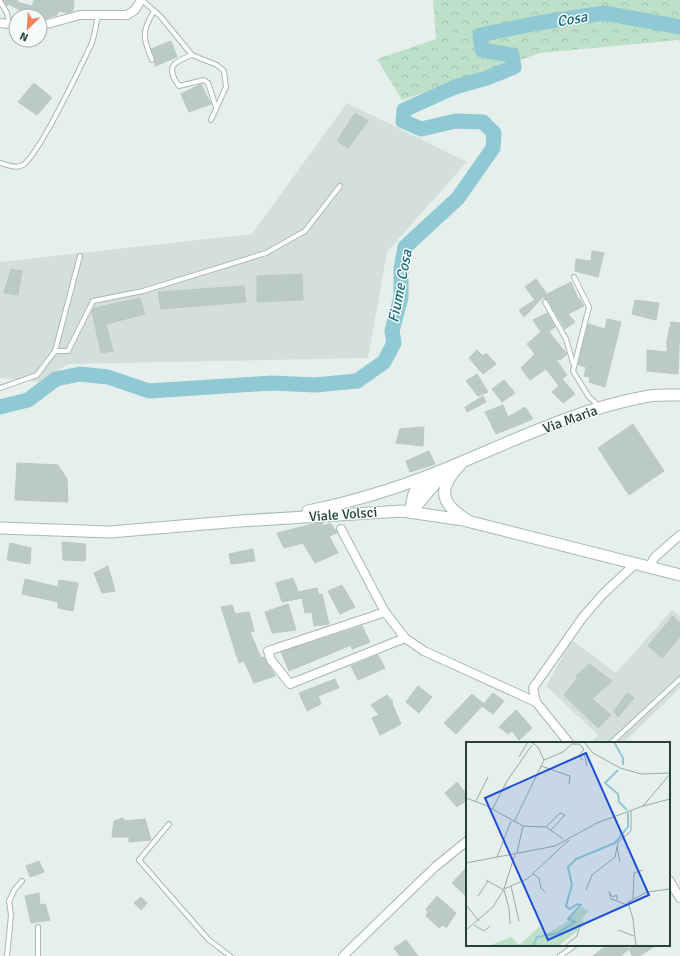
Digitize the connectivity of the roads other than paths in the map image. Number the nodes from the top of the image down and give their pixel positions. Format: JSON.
{"nodes":[{"id":1,"x":142,"y":0,"type":"edge"},
{"id":2,"x":0,"y":1,"type":"edge"},
{"id":3,"x":154,"y":10,"type":"junction"},
{"id":4,"x":98,"y":14,"type":"junction"},
{"id":5,"x":8,"y":15,"type":"edge"},
{"id":6,"x":48,"y":24,"type":"edge"},
{"id":7,"x":192,"y":55,"type":"junction"},
{"id":8,"x":152,"y":60,"type":"dead end"},
{"id":9,"x":217,"y":108,"type":"junction"},
{"id":10,"x":211,"y":120,"type":"dead end"},
{"id":11,"x":0,"y":163,"type":"edge"},
{"id":12,"x":340,"y":186,"type":"dead end"},
{"id":13,"x":80,"y":256,"type":"dead end"},
{"id":14,"x":574,"y":277,"type":"dead end"},
{"id":15,"x":545,"y":302,"type":"dead end"},
{"id":16,"x":55,"y":351,"type":"junction"},
{"id":17,"x":574,"y":365,"type":"junction"},
{"id":18,"x":0,"y":388,"type":"edge"},
{"id":19,"x":680,"y":395,"type":"edge"},
{"id":20,"x":601,"y":407,"type":"junction"},
{"id":21,"x":464,"y":462,"type":"junction"},
{"id":22,"x":437,"y":472,"type":"junction"},
{"id":23,"x":411,"y":512,"type":"junction"},
{"id":24,"x":277,"y":519,"type":"junction"},
{"id":25,"x":472,"y":523,"type":"junction"},
{"id":26,"x":0,"y":528,"type":"edge"},
{"id":27,"x":341,"y":529,"type":"dead end"},
{"id":28,"x":680,"y":535,"type":"edge"},
{"id":29,"x":634,"y":565,"type":"junction"},
{"id":30,"x":649,"y":568,"type":"junction"},
{"id":31,"x":680,"y":575,"type":"edge"},
{"id":32,"x":385,"y":612,"type":"junction"},
{"id":33,"x":405,"y":638,"type":"junction"},
{"id":34,"x":680,"y":679,"type":"edge"},
{"id":35,"x":536,"y":702,"type":"junction"},
{"id":36,"x":568,"y":742,"type":"edge"},
{"id":37,"x":612,"y":742,"type":"edge"},
{"id":38,"x":168,"y":824,"type":"dead end"},
{"id":39,"x":466,"y":842,"type":"edge"},
{"id":40,"x":22,"y":881,"type":"dead end"},
{"id":41,"x":670,"y":882,"type":"edge"},
{"id":42,"x":680,"y":898,"type":"edge"},
{"id":43,"x":38,"y":927,"type":"dead end"},
{"id":44,"x":574,"y":946,"type":"edge"},
{"id":45,"x":7,"y":956,"type":"edge"},
{"id":46,"x":38,"y":956,"type":"edge"},
{"id":47,"x":230,"y":956,"type":"edge"},
{"id":48,"x":343,"y":956,"type":"edge"},
{"id":49,"x":560,"y":956,"type":"edge"}],
"edges":[{"from":1,"to":3,"type":"lane"},
{"from":1,"to":4,"type":"street"},
{"from":2,"to":5,"type":"lane"},
{"from":3,"to":7,"type":"lane"},
{"from":3,"to":8,"type":"lane"},
{"from":4,"to":6,"type":"street"},
{"from":4,"to":11,"type":"lane"},
{"from":7,"to":9,"type":"lane"},
{"from":7,"to":9,"type":"lane"},
{"from":9,"to":10,"type":"lane"},
{"from":12,"to":16,"type":"lane"},
{"from":13,"to":16,"type":"lane"},
{"from":14,"to":17,"type":"lane"},
{"from":15,"to":17,"type":"lane"},
{"from":16,"to":18,"type":"lane"},
{"from":17,"to":20,"type":"lane"},
{"from":19,"to":20,"type":"main road","name":"Via Maria"},
{"from":20,"to":21,"type":"main road","name":"Via Maria"},
{"from":21,"to":22,"type":"main road"},
{"from":21,"to":23,"type":"main road"},
{"from":21,"to":25,"type":"main road"},
{"from":22,"to":23,"type":"main road"},
{"from":22,"to":24,"type":"main road"},
{"from":23,"to":24,"type":"main road","name":"Viale Volsci"},
{"from":23,"to":25,"type":"main road","name":"Viale Volsci"},
{"from":24,"to":26,"type":"main road","name":"Viale Volsci"},
{"from":25,"to":29,"type":"main road","name":"Viale Volsci"},
{"from":27,"to":32,"type":"street"},
{"from":28,"to":30,"type":"street"},
{"from":29,"to":30,"type":"main road","name":"Viale Volsci"},
{"from":29,"to":35,"type":"street"},
{"from":30,"to":31,"type":"main road","name":"Viale Volsci"},
{"from":32,"to":33,"type":"street"},
{"from":32,"to":33,"type":"street"},
{"from":33,"to":35,"type":"street"},
{"from":34,"to":37,"type":"lane"},
{"from":35,"to":36,"type":"street"},
{"from":38,"to":47,"type":"lane"},
{"from":39,"to":48,"type":"street"},
{"from":40,"to":45,"type":"lane"},
{"from":41,"to":42,"type":"street"},
{"from":43,"to":46,"type":"lane"},
{"from":44,"to":49,"type":"lane"}]}
